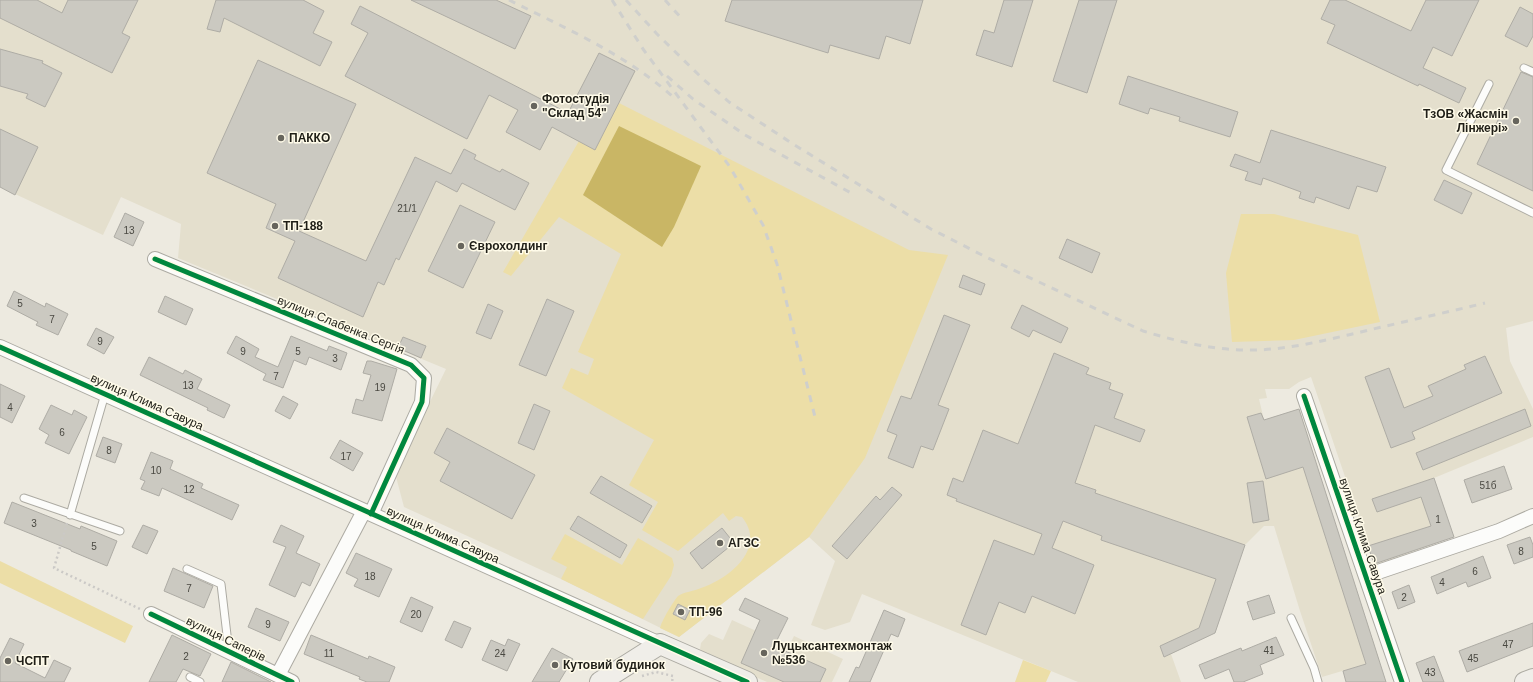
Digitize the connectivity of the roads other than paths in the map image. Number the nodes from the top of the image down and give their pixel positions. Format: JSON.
{"nodes":[{"id":1,"x":1524,"y":68,"type":"dead end"},
{"id":2,"x":1533,"y":72,"type":"edge"},
{"id":3,"x":1489,"y":84,"type":"dead end"},
{"id":4,"x":1533,"y":213,"type":"edge"},
{"id":5,"x":155,"y":259,"type":"dead end"},
{"id":6,"x":0,"y":347,"type":"edge"},
{"id":7,"x":105,"y":394,"type":"junction"},
{"id":8,"x":1304,"y":396,"type":"dead end"},
{"id":9,"x":24,"y":498,"type":"dead end"},
{"id":10,"x":368,"y":512,"type":"junction"},
{"id":11,"x":70,"y":515,"type":"junction"},
{"id":12,"x":1533,"y":516,"type":"edge"},
{"id":13,"x":120,"y":531,"type":"dead end"},
{"id":14,"x":187,"y":569,"type":"dead end"},
{"id":15,"x":1366,"y":576,"type":"junction"},
{"id":16,"x":151,"y":614,"type":"road end"},
{"id":17,"x":1291,"y":618,"type":"dead end"},
{"id":18,"x":660,"y":644,"type":"junction"},
{"id":19,"x":229,"y":652,"type":"junction"},
{"id":20,"x":278,"y":676,"type":"junction"},
{"id":21,"x":190,"y":677,"type":"dead end"},
{"id":22,"x":1533,"y":679,"type":"edge"},
{"id":23,"x":200,"y":682,"type":"edge"},
{"id":24,"x":292,"y":682,"type":"edge"},
{"id":25,"x":600,"y":682,"type":"edge"},
{"id":26,"x":747,"y":682,"type":"edge"},
{"id":27,"x":1318,"y":682,"type":"edge"},
{"id":28,"x":1402,"y":682,"type":"edge"},
{"id":29,"x":1525,"y":682,"type":"edge"}],
"edges":[{"from":1,"to":2,"type":"lane"},
{"from":3,"to":4,"type":"lane"},
{"from":5,"to":10,"type":"street","name":"вулиця Слабенка Сергія"},
{"from":6,"to":7,"type":"street","name":"вулиця Клима Савура"},
{"from":7,"to":10,"type":"street","name":"вулиця Клима Савура"},
{"from":7,"to":11,"type":"lane"},
{"from":8,"to":15,"type":"street","name":"вулиця Клима Савура"},
{"from":9,"to":11,"type":"lane"},
{"from":10,"to":18,"type":"street","name":"вулиця Клима Савура"},
{"from":10,"to":20,"type":"street"},
{"from":11,"to":13,"type":"lane"},
{"from":12,"to":15,"type":"street"},
{"from":14,"to":19,"type":"lane"},
{"from":15,"to":28,"type":"street","name":"вулиця Клима Савура"},
{"from":16,"to":19,"type":"street","name":"вулиця Саперів"},
{"from":17,"to":27,"type":"lane"},
{"from":18,"to":25,"type":"street"},
{"from":18,"to":26,"type":"street","name":"вулиця Клима Савура"},
{"from":19,"to":20,"type":"street","name":"вулиця Саперів"},
{"from":20,"to":24,"type":"street","name":"вулиця Саперів"},
{"from":21,"to":23,"type":"lane"},
{"from":22,"to":29,"type":"street"}]}
